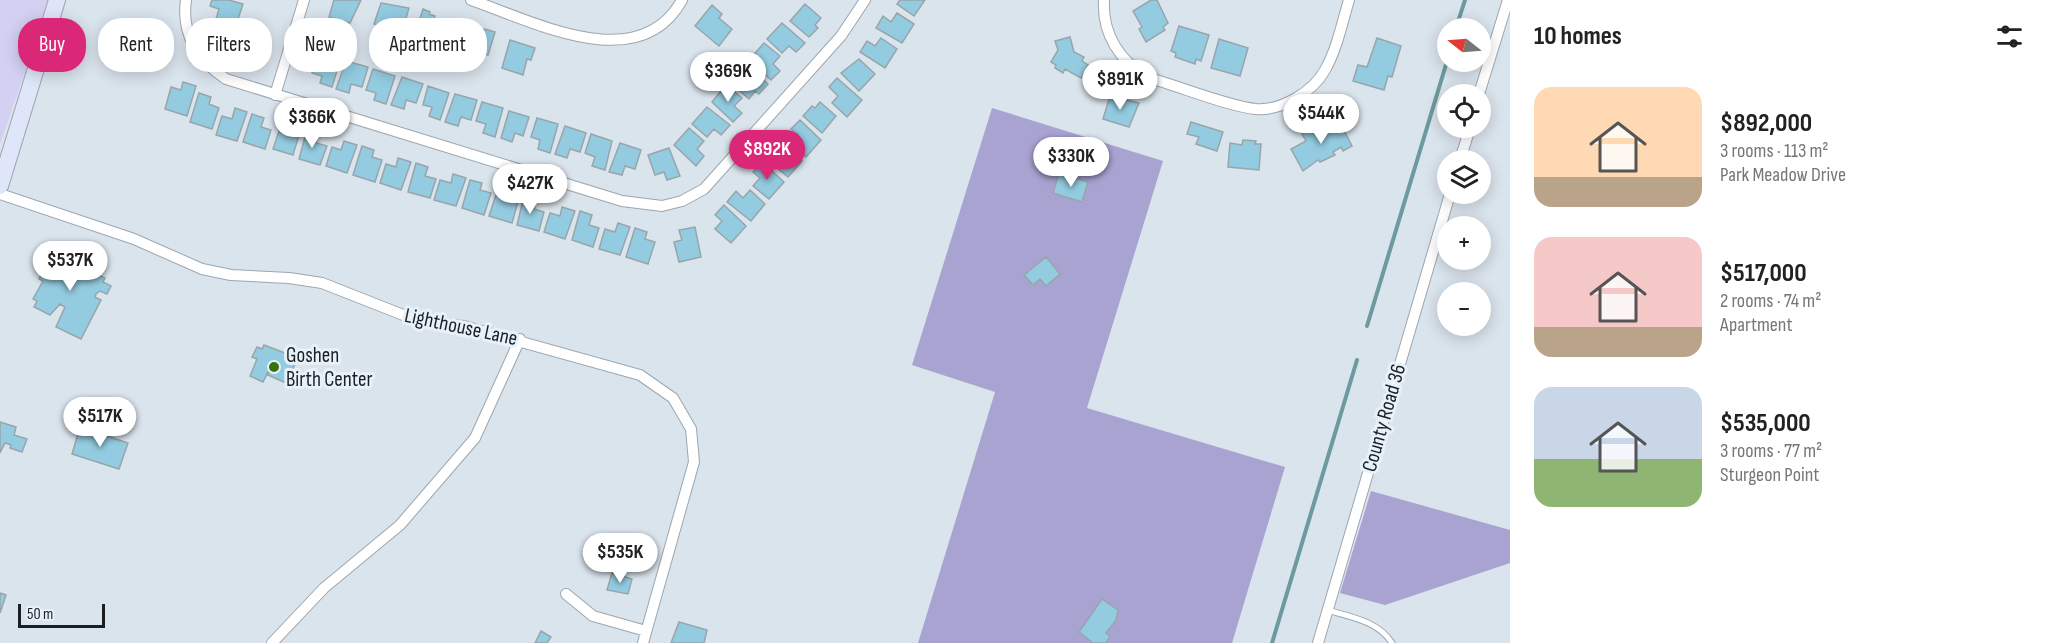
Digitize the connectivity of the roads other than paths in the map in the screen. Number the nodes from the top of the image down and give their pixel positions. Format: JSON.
{"nodes":[{"id":1,"x":57,"y":0,"type":"edge"},
{"id":2,"x":186,"y":0,"type":"edge"},
{"id":3,"x":304,"y":0,"type":"edge"},
{"id":4,"x":471,"y":0,"type":"edge"},
{"id":5,"x":682,"y":0,"type":"edge"},
{"id":6,"x":865,"y":0,"type":"edge"},
{"id":7,"x":1348,"y":0,"type":"edge"},
{"id":8,"x":1508,"y":0,"type":"edge"},
{"id":9,"x":1104,"y":4,"type":"edge"},
{"id":10,"x":1482,"y":84,"type":"edge"},
{"id":11,"x":275,"y":95,"type":"junction"},
{"id":12,"x":0,"y":186,"type":"edge"},
{"id":13,"x":0,"y":194,"type":"edge"},
{"id":14,"x":1447,"y":204,"type":"edge"},
{"id":15,"x":520,"y":339,"type":"junction"},
{"id":16,"x":566,"y":594,"type":"dead end"},
{"id":17,"x":1327,"y":610,"type":"junction"},
{"id":18,"x":646,"y":631,"type":"junction"},
{"id":19,"x":272,"y":643,"type":"edge"},
{"id":20,"x":643,"y":643,"type":"edge"},
{"id":21,"x":1318,"y":643,"type":"edge"},
{"id":22,"x":1392,"y":643,"type":"edge"}],
"edges":[{"from":1,"to":12,"type":"main road"},
{"from":2,"to":11,"type":"street"},
{"from":3,"to":11,"type":"street"},
{"from":4,"to":5,"type":"street"},
{"from":6,"to":11,"type":"street"},
{"from":7,"to":9,"type":"street"},
{"from":8,"to":10,"type":"street"},
{"from":13,"to":15,"type":"street","name":"Lighthouse Lane"},
{"from":14,"to":17,"type":"street","name":"County Road 36"},
{"from":15,"to":18,"type":"street","name":"Lighthouse Lane"},
{"from":15,"to":19,"type":"street"},
{"from":16,"to":18,"type":"street"},
{"from":17,"to":21,"type":"street","name":"County Road 36"},
{"from":17,"to":22,"type":"lane"},
{"from":18,"to":20,"type":"street","name":"Lighthouse Lane"}]}
